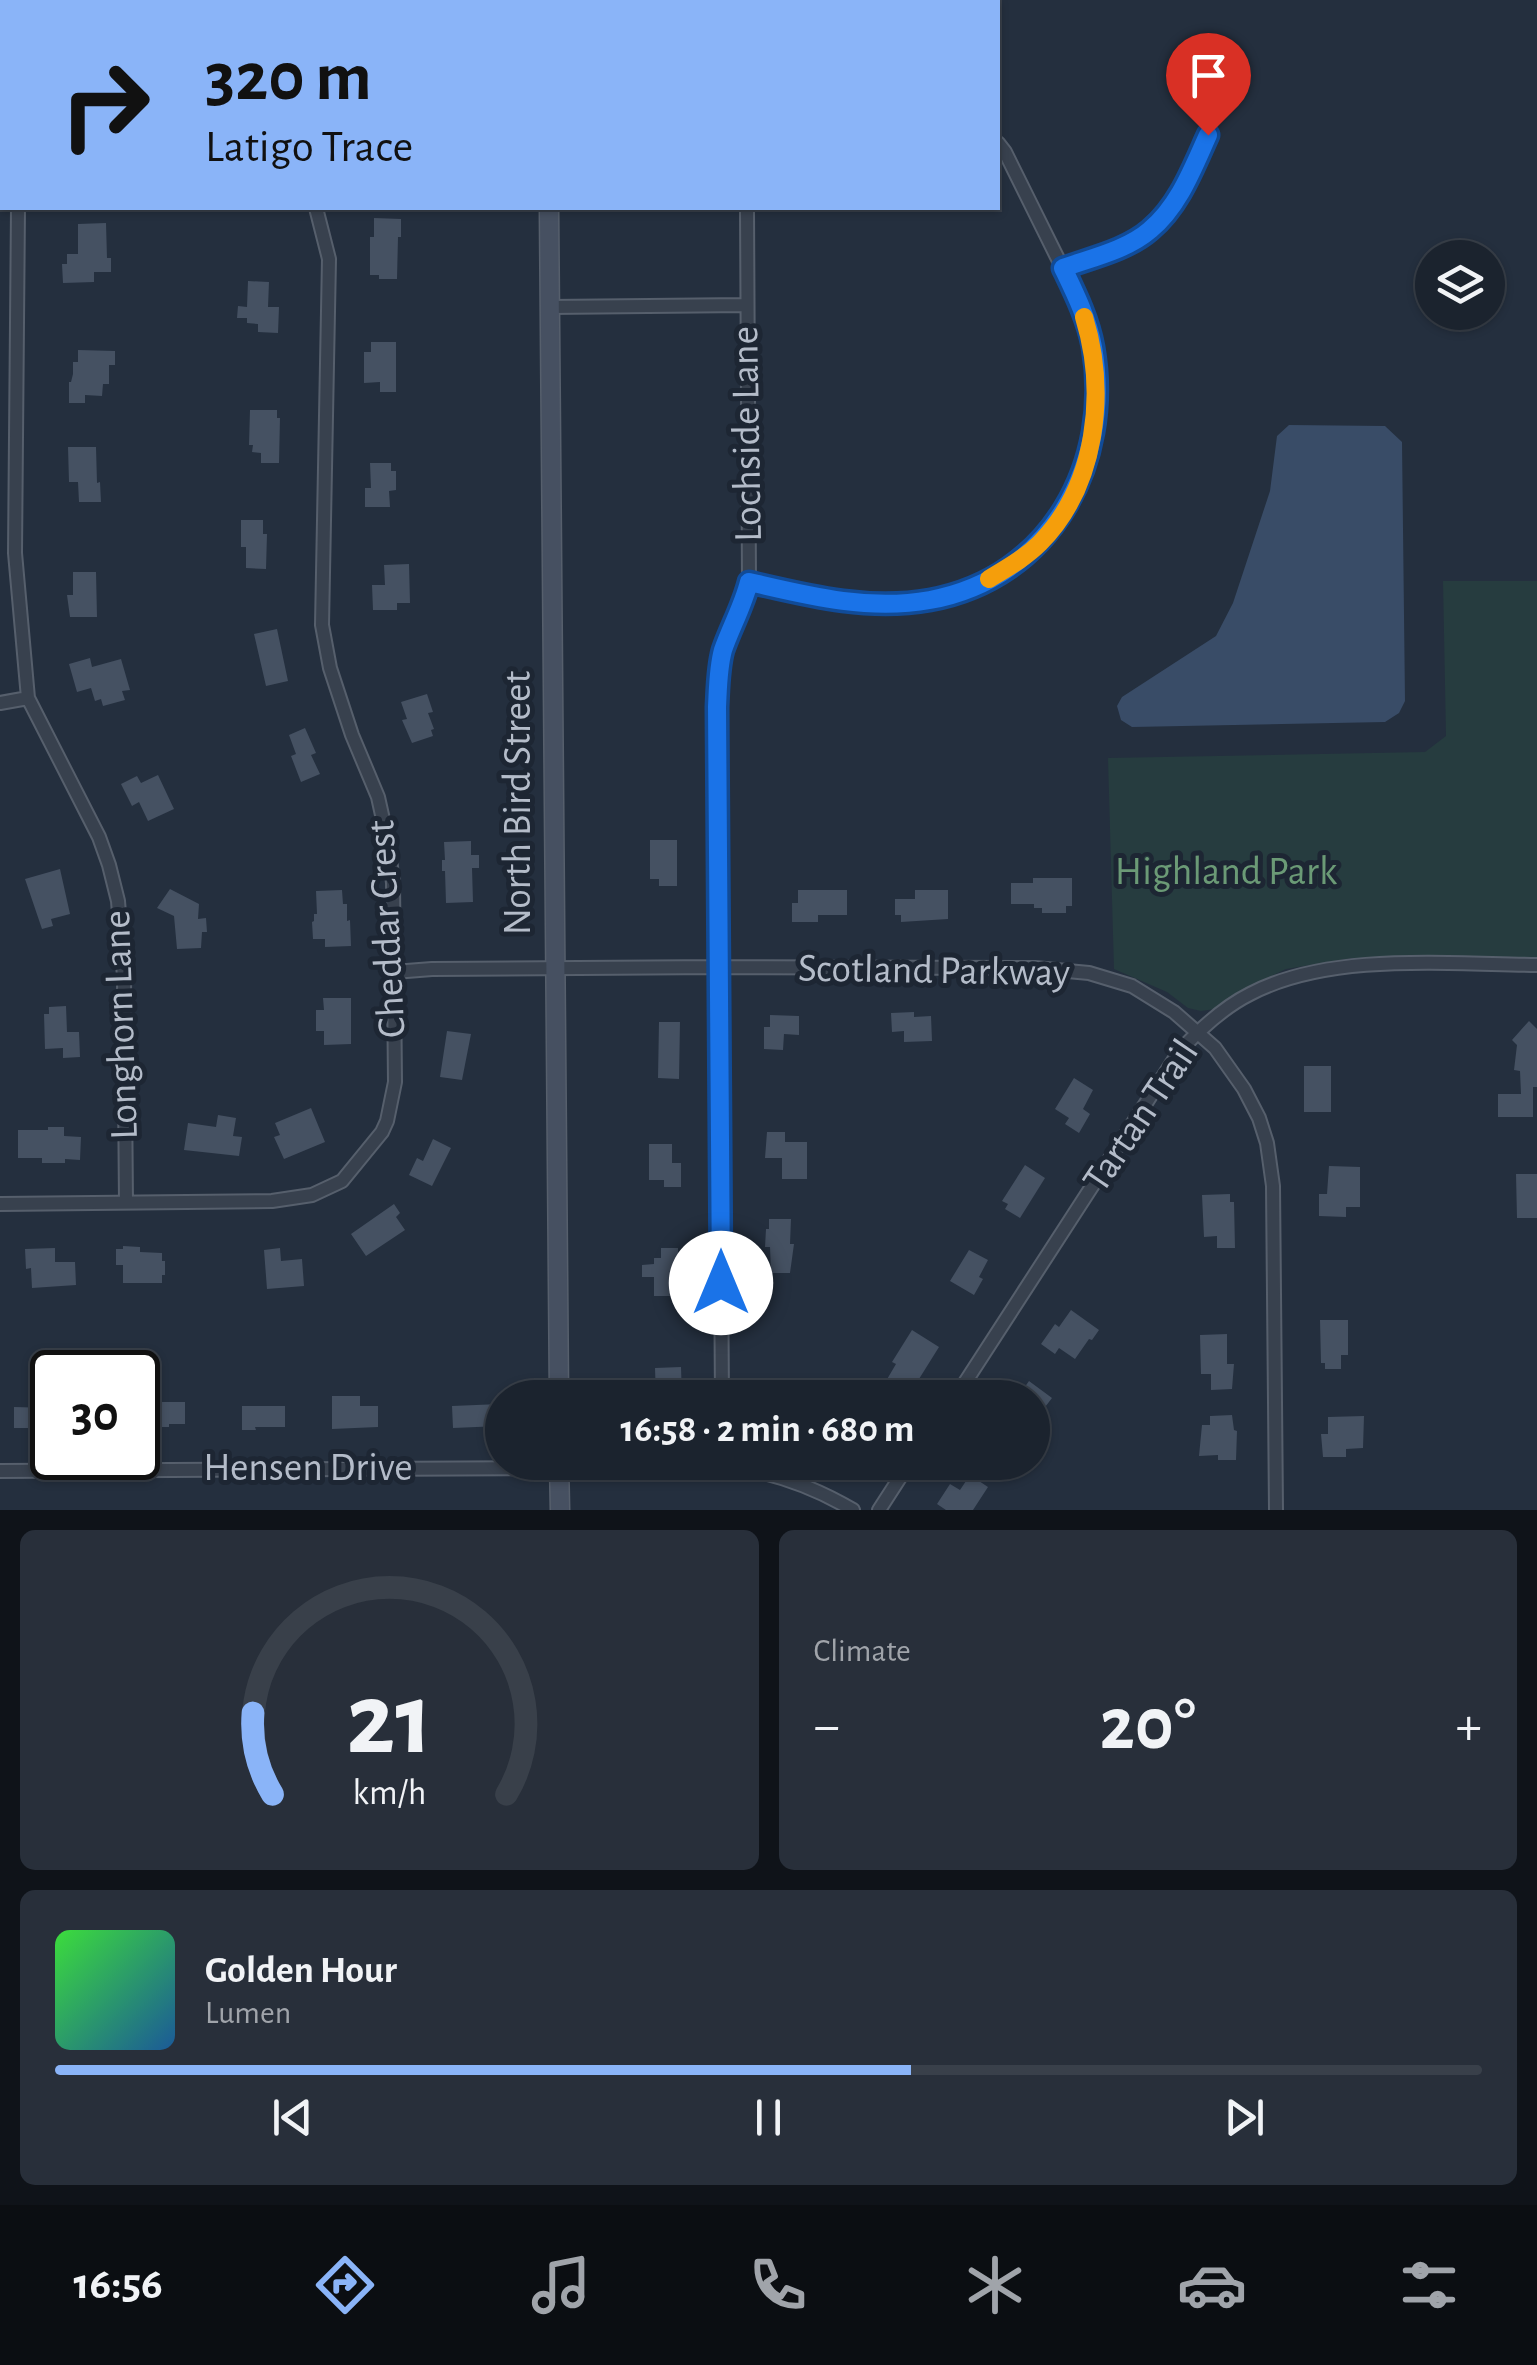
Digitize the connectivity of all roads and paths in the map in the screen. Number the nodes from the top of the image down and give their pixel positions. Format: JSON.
{"nodes":[{"id":1,"x":1208,"y":135,"type":"dead end"},
{"id":2,"x":1000,"y":146,"type":"edge"},
{"id":3,"x":18,"y":210,"type":"edge"},
{"id":4,"x":317,"y":210,"type":"edge"},
{"id":5,"x":549,"y":210,"type":"edge"},
{"id":6,"x":747,"y":210,"type":"edge"},
{"id":7,"x":1063,"y":268,"type":"junction"},
{"id":8,"x":746,"y":305,"type":"junction"},
{"id":9,"x":550,"y":308,"type":"junction"},
{"id":10,"x":749,"y":582,"type":"junction"},
{"id":11,"x":28,"y":698,"type":"junction"},
{"id":12,"x":0,"y":703,"type":"edge"},
{"id":13,"x":1537,"y":965,"type":"edge"},
{"id":14,"x":720,"y":966,"type":"junction"},
{"id":15,"x":554,"y":968,"type":"junction"},
{"id":16,"x":394,"y":972,"type":"junction"},
{"id":17,"x":1198,"y":1031,"type":"junction"},
{"id":18,"x":126,"y":1202,"type":"junction"},
{"id":19,"x":0,"y":1204,"type":"edge"},
{"id":20,"x":560,"y":1380,"type":"edge"},
{"id":21,"x":722,"y":1380,"type":"edge"},
{"id":22,"x":967,"y":1380,"type":"edge"},
{"id":23,"x":485,"y":1466,"type":"edge"},
{"id":24,"x":0,"y":1470,"type":"edge"},
{"id":25,"x":559,"y":1480,"type":"edge"},
{"id":26,"x":791,"y":1480,"type":"edge"},
{"id":27,"x":898,"y":1480,"type":"edge"},
{"id":28,"x":560,"y":1510,"type":"edge"},
{"id":29,"x":852,"y":1510,"type":"edge"},
{"id":30,"x":878,"y":1510,"type":"edge"},
{"id":31,"x":1276,"y":1510,"type":"edge"}],
"edges":[{"from":1,"to":7,"type":"street"},
{"from":2,"to":7,"type":"street"},
{"from":3,"to":11,"type":"street","name":"Longhorn Lane"},
{"from":4,"to":16,"type":"street","name":"Cheddar Crest"},
{"from":5,"to":9,"type":"street","name":"North Bird Street"},
{"from":6,"to":8,"type":"street","name":"Lochside Lane"},
{"from":7,"to":10,"type":"street"},
{"from":8,"to":9,"type":"street"},
{"from":8,"to":10,"type":"street","name":"Lochside Lane"},
{"from":9,"to":15,"type":"street","name":"North Bird Street"},
{"from":10,"to":14,"type":"street","name":"Lochside Lane"},
{"from":11,"to":12,"type":"street"},
{"from":11,"to":18,"type":"street","name":"Longhorn Lane"},
{"from":13,"to":17,"type":"street","name":"Tartan Trail"},
{"from":14,"to":15,"type":"street","name":"Scotland Parkway"},
{"from":14,"to":17,"type":"street","name":"Scotland Parkway"},
{"from":14,"to":21,"type":"street","name":"Lochside Lane"},
{"from":15,"to":16,"type":"street","name":"Scotland Parkway"},
{"from":15,"to":20,"type":"street","name":"North Bird Street"},
{"from":16,"to":18,"type":"street","name":"Cheddar Crest"},
{"from":17,"to":22,"type":"street","name":"Tartan Trail"},
{"from":17,"to":31,"type":"street","name":"Scotland Parkway"},
{"from":18,"to":19,"type":"street","name":"Cheddar Crest"},
{"from":23,"to":24,"type":"street","name":"Hensen Drive"},
{"from":25,"to":28,"type":"street"},
{"from":26,"to":29,"type":"street","name":"Hensen Drive"},
{"from":27,"to":30,"type":"street"}]}
